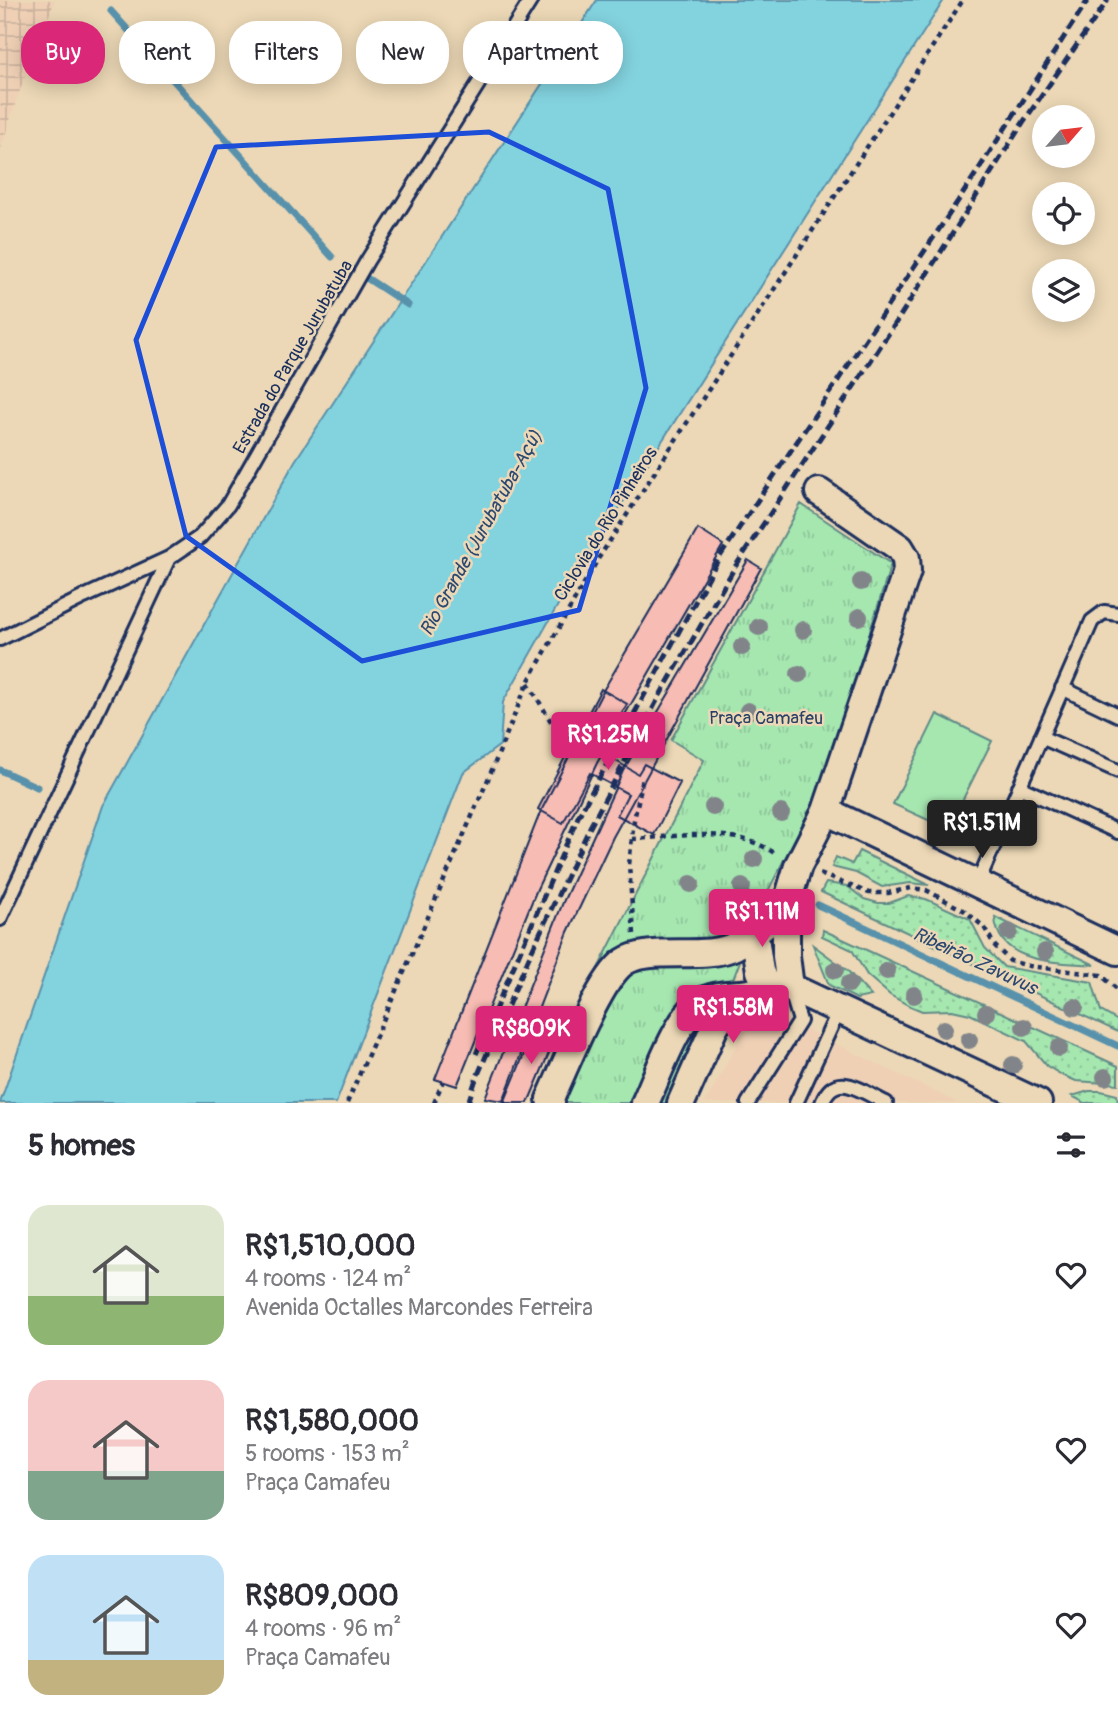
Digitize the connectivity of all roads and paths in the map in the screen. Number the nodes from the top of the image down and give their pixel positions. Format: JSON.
{"nodes":[{"id":1,"x":531,"y":0,"type":"edge"},
{"id":2,"x":963,"y":0,"type":"edge"},
{"id":3,"x":819,"y":492,"type":"dead end"},
{"id":4,"x":169,"y":558,"type":"junction"},
{"id":5,"x":1118,"y":614,"type":"edge"},
{"id":6,"x":0,"y":639,"type":"edge"},
{"id":7,"x":528,"y":682,"type":"junction"},
{"id":8,"x":1062,"y":688,"type":"junction"},
{"id":9,"x":1118,"y":715,"type":"edge"},
{"id":10,"x":1041,"y":737,"type":"junction"},
{"id":11,"x":571,"y":755,"type":"dead end"},
{"id":12,"x":1118,"y":771,"type":"edge"},
{"id":13,"x":643,"y":778,"type":"dead end"},
{"id":14,"x":1019,"y":787,"type":"junction"},
{"id":15,"x":826,"y":811,"type":"junction"},
{"id":16,"x":1118,"y":832,"type":"edge"},
{"id":17,"x":632,"y":839,"type":"junction"},
{"id":18,"x":779,"y":856,"type":"dead end"},
{"id":19,"x":836,"y":880,"type":"dead end"},
{"id":20,"x":977,"y":884,"type":"junction"},
{"id":21,"x":786,"y":906,"type":"junction"},
{"id":22,"x":0,"y":919,"type":"edge"},
{"id":23,"x":754,"y":931,"type":"junction"},
{"id":24,"x":1118,"y":951,"type":"edge"},
{"id":25,"x":635,"y":955,"type":"junction"},
{"id":26,"x":779,"y":989,"type":"junction"},
{"id":27,"x":1118,"y":990,"type":"edge"},
{"id":28,"x":741,"y":994,"type":"junction"},
{"id":29,"x":839,"y":1010,"type":"junction"},
{"id":30,"x":443,"y":1081,"type":"dead end"},
{"id":31,"x":347,"y":1103,"type":"edge"},
{"id":32,"x":434,"y":1103,"type":"edge"},
{"id":33,"x":551,"y":1103,"type":"edge"},
{"id":34,"x":645,"y":1103,"type":"edge"},
{"id":35,"x":681,"y":1103,"type":"edge"},
{"id":36,"x":748,"y":1103,"type":"edge"},
{"id":37,"x":796,"y":1103,"type":"edge"},
{"id":38,"x":822,"y":1103,"type":"edge"},
{"id":39,"x":886,"y":1103,"type":"edge"},
{"id":40,"x":1038,"y":1103,"type":"edge"}],
"edges":[{"from":1,"to":4,"type":"lane","name":"Estrada do Parque Jurubatuba"},
{"from":2,"to":7,"type":"path","name":"Ciclovia do Rio Pinheiros"},
{"from":3,"to":15,"type":"street"},
{"from":4,"to":6,"type":"lane","name":"Estrada do Parque Jurubatuba"},
{"from":4,"to":22,"type":"lane"},
{"from":5,"to":8,"type":"lane"},
{"from":7,"to":11,"type":"path"},
{"from":7,"to":31,"type":"path","name":"Ciclovia do Rio Pinheiros"},
{"from":8,"to":9,"type":"lane"},
{"from":8,"to":10,"type":"lane"},
{"from":10,"to":12,"type":"lane"},
{"from":10,"to":14,"type":"lane"},
{"from":13,"to":17,"type":"path"},
{"from":14,"to":16,"type":"lane"},
{"from":14,"to":20,"type":"lane"},
{"from":15,"to":20,"type":"street"},
{"from":15,"to":21,"type":"street"},
{"from":17,"to":18,"type":"path"},
{"from":17,"to":25,"type":"path"},
{"from":19,"to":27,"type":"path"},
{"from":20,"to":24,"type":"street"},
{"from":21,"to":23,"type":"street"},
{"from":21,"to":26,"type":"street"},
{"from":23,"to":25,"type":"street"},
{"from":23,"to":26,"type":"street"},
{"from":25,"to":33,"type":"street"},
{"from":26,"to":28,"type":"street"},
{"from":26,"to":29,"type":"street"},
{"from":26,"to":36,"type":"lane"},
{"from":28,"to":34,"type":"street"},
{"from":28,"to":35,"type":"street"},
{"from":29,"to":37,"type":"lane"},
{"from":29,"to":40,"type":"street"},
{"from":30,"to":32,"type":"path"},
{"from":38,"to":39,"type":"lane"}]}
